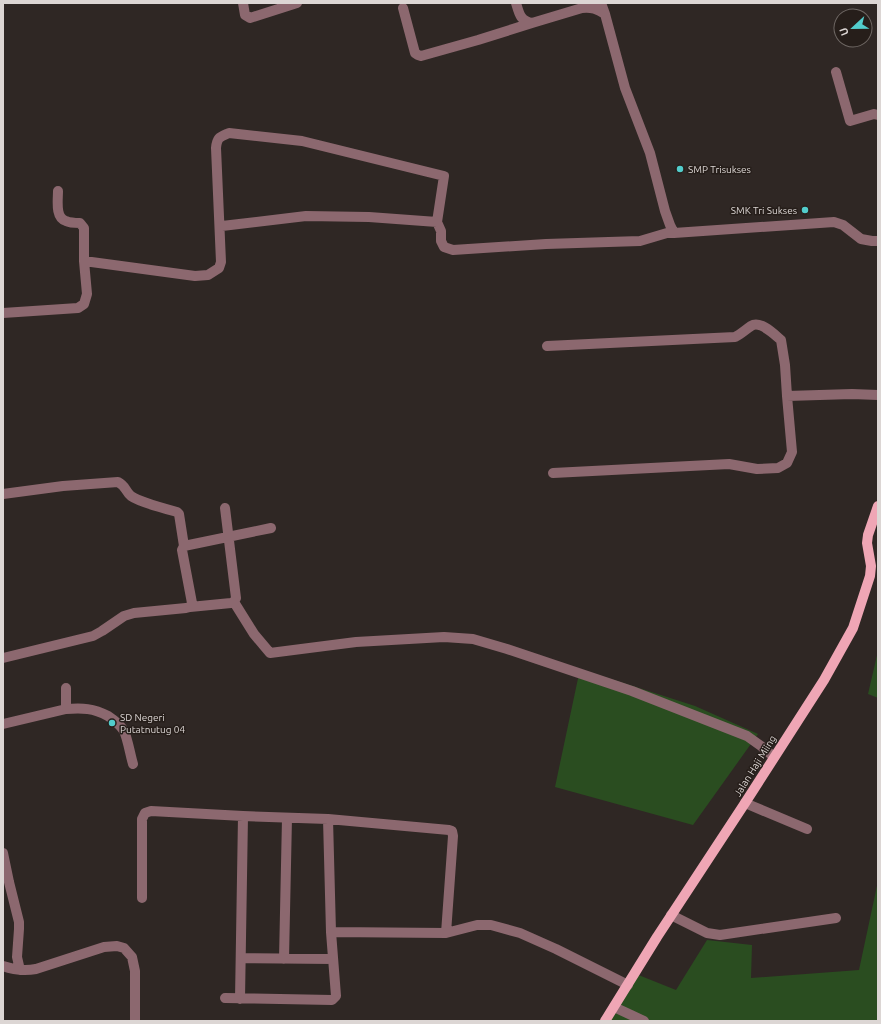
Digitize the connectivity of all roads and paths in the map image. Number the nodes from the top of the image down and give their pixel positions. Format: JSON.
{"nodes":[{"id":1,"x":243,"y":3,"type":"edge"},
{"id":2,"x":297,"y":3,"type":"edge"},
{"id":3,"x":516,"y":3,"type":"edge"},
{"id":4,"x":601,"y":3,"type":"edge"},
{"id":5,"x":403,"y":8,"type":"dead end"},
{"id":6,"x":605,"y":14,"type":"junction"},
{"id":7,"x":532,"y":23,"type":"junction"},
{"id":8,"x":836,"y":72,"type":"dead end"},
{"id":9,"x":878,"y":115,"type":"edge"},
{"id":10,"x":58,"y":191,"type":"dead end"},
{"id":11,"x":437,"y":222,"type":"junction"},
{"id":12,"x":220,"y":228,"type":"junction"},
{"id":13,"x":674,"y":232,"type":"junction"},
{"id":14,"x":878,"y":241,"type":"edge"},
{"id":15,"x":84,"y":261,"type":"junction"},
{"id":16,"x":3,"y":313,"type":"edge"},
{"id":17,"x":547,"y":346,"type":"dead end"},
{"id":18,"x":878,"y":395,"type":"edge"},
{"id":19,"x":787,"y":396,"type":"junction"},
{"id":20,"x":553,"y":473,"type":"dead end"},
{"id":21,"x":3,"y":494,"type":"edge"},
{"id":22,"x":878,"y":506,"type":"edge"},
{"id":23,"x":224,"y":508,"type":"dead end"},
{"id":24,"x":270,"y":528,"type":"dead end"},
{"id":25,"x":227,"y":536,"type":"junction"},
{"id":26,"x":184,"y":546,"type":"junction"},
{"id":27,"x":234,"y":602,"type":"junction"},
{"id":28,"x":190,"y":606,"type":"junction"},
{"id":29,"x":3,"y":658,"type":"edge"},
{"id":30,"x":66,"y":688,"type":"dead end"},
{"id":31,"x":66,"y":709,"type":"junction"},
{"id":32,"x":3,"y":724,"type":"edge"},
{"id":33,"x":774,"y":756,"type":"junction"},
{"id":34,"x":133,"y":764,"type":"dead end"},
{"id":35,"x":745,"y":803,"type":"junction"},
{"id":36,"x":244,"y":816,"type":"junction"},
{"id":37,"x":287,"y":818,"type":"junction"},
{"id":38,"x":328,"y":820,"type":"junction"},
{"id":39,"x":807,"y":829,"type":"dead end"},
{"id":40,"x":3,"y":853,"type":"edge"},
{"id":41,"x":142,"y":898,"type":"dead end"},
{"id":42,"x":671,"y":914,"type":"junction"},
{"id":43,"x":836,"y":918,"type":"dead end"},
{"id":44,"x":331,"y":932,"type":"junction"},
{"id":45,"x":446,"y":933,"type":"junction"},
{"id":46,"x":241,"y":958,"type":"junction"},
{"id":47,"x":284,"y":958,"type":"junction"},
{"id":48,"x":333,"y":959,"type":"junction"},
{"id":49,"x":3,"y":966,"type":"edge"},
{"id":50,"x":20,"y":970,"type":"junction"},
{"id":51,"x":628,"y":985,"type":"junction"},
{"id":52,"x":225,"y":998,"type":"dead end"},
{"id":53,"x":240,"y":998,"type":"junction"},
{"id":54,"x":614,"y":1007,"type":"junction"},
{"id":55,"x":640,"y":1020,"type":"edge"},
{"id":56,"x":135,"y":1021,"type":"edge"},
{"id":57,"x":605,"y":1021,"type":"edge"}],
"edges":[{"from":1,"to":2,"type":"street"},
{"from":3,"to":7,"type":"street"},
{"from":4,"to":6,"type":"street"},
{"from":5,"to":7,"type":"street"},
{"from":6,"to":7,"type":"street"},
{"from":6,"to":13,"type":"street"},
{"from":8,"to":9,"type":"street"},
{"from":10,"to":15,"type":"street"},
{"from":11,"to":12,"type":"street"},
{"from":11,"to":12,"type":"street"},
{"from":11,"to":13,"type":"street"},
{"from":12,"to":15,"type":"street"},
{"from":13,"to":14,"type":"street"},
{"from":15,"to":16,"type":"street"},
{"from":17,"to":19,"type":"street"},
{"from":18,"to":19,"type":"street"},
{"from":19,"to":20,"type":"street"},
{"from":21,"to":26,"type":"street"},
{"from":22,"to":33,"type":"main road","name":"Jalan Haji Miing"},
{"from":23,"to":25,"type":"street"},
{"from":24,"to":25,"type":"street"},
{"from":25,"to":26,"type":"street"},
{"from":25,"to":27,"type":"street"},
{"from":26,"to":28,"type":"street"},
{"from":27,"to":28,"type":"street"},
{"from":27,"to":33,"type":"street"},
{"from":28,"to":29,"type":"street"},
{"from":30,"to":31,"type":"street"},
{"from":31,"to":32,"type":"street"},
{"from":31,"to":34,"type":"street"},
{"from":33,"to":35,"type":"main road","name":"Jalan Haji Miing"},
{"from":35,"to":39,"type":"street"},
{"from":35,"to":42,"type":"main road","name":"Jalan Haji Miing"},
{"from":36,"to":37,"type":"street"},
{"from":36,"to":41,"type":"street"},
{"from":36,"to":46,"type":"street"},
{"from":37,"to":38,"type":"street"},
{"from":37,"to":47,"type":"street"},
{"from":38,"to":44,"type":"street"},
{"from":38,"to":45,"type":"street"},
{"from":40,"to":50,"type":"street"},
{"from":42,"to":43,"type":"street"},
{"from":42,"to":51,"type":"main road","name":"Jalan Haji Miing"},
{"from":44,"to":45,"type":"street"},
{"from":44,"to":48,"type":"street"},
{"from":45,"to":51,"type":"street"},
{"from":46,"to":47,"type":"street"},
{"from":46,"to":53,"type":"street"},
{"from":47,"to":48,"type":"street"},
{"from":48,"to":53,"type":"street"},
{"from":49,"to":50,"type":"street"},
{"from":50,"to":56,"type":"street"},
{"from":51,"to":54,"type":"main road","name":"Jalan Haji Miing"},
{"from":52,"to":53,"type":"street"},
{"from":54,"to":55,"type":"street"},
{"from":54,"to":57,"type":"main road","name":"Jalan Haji Miing"}]}
